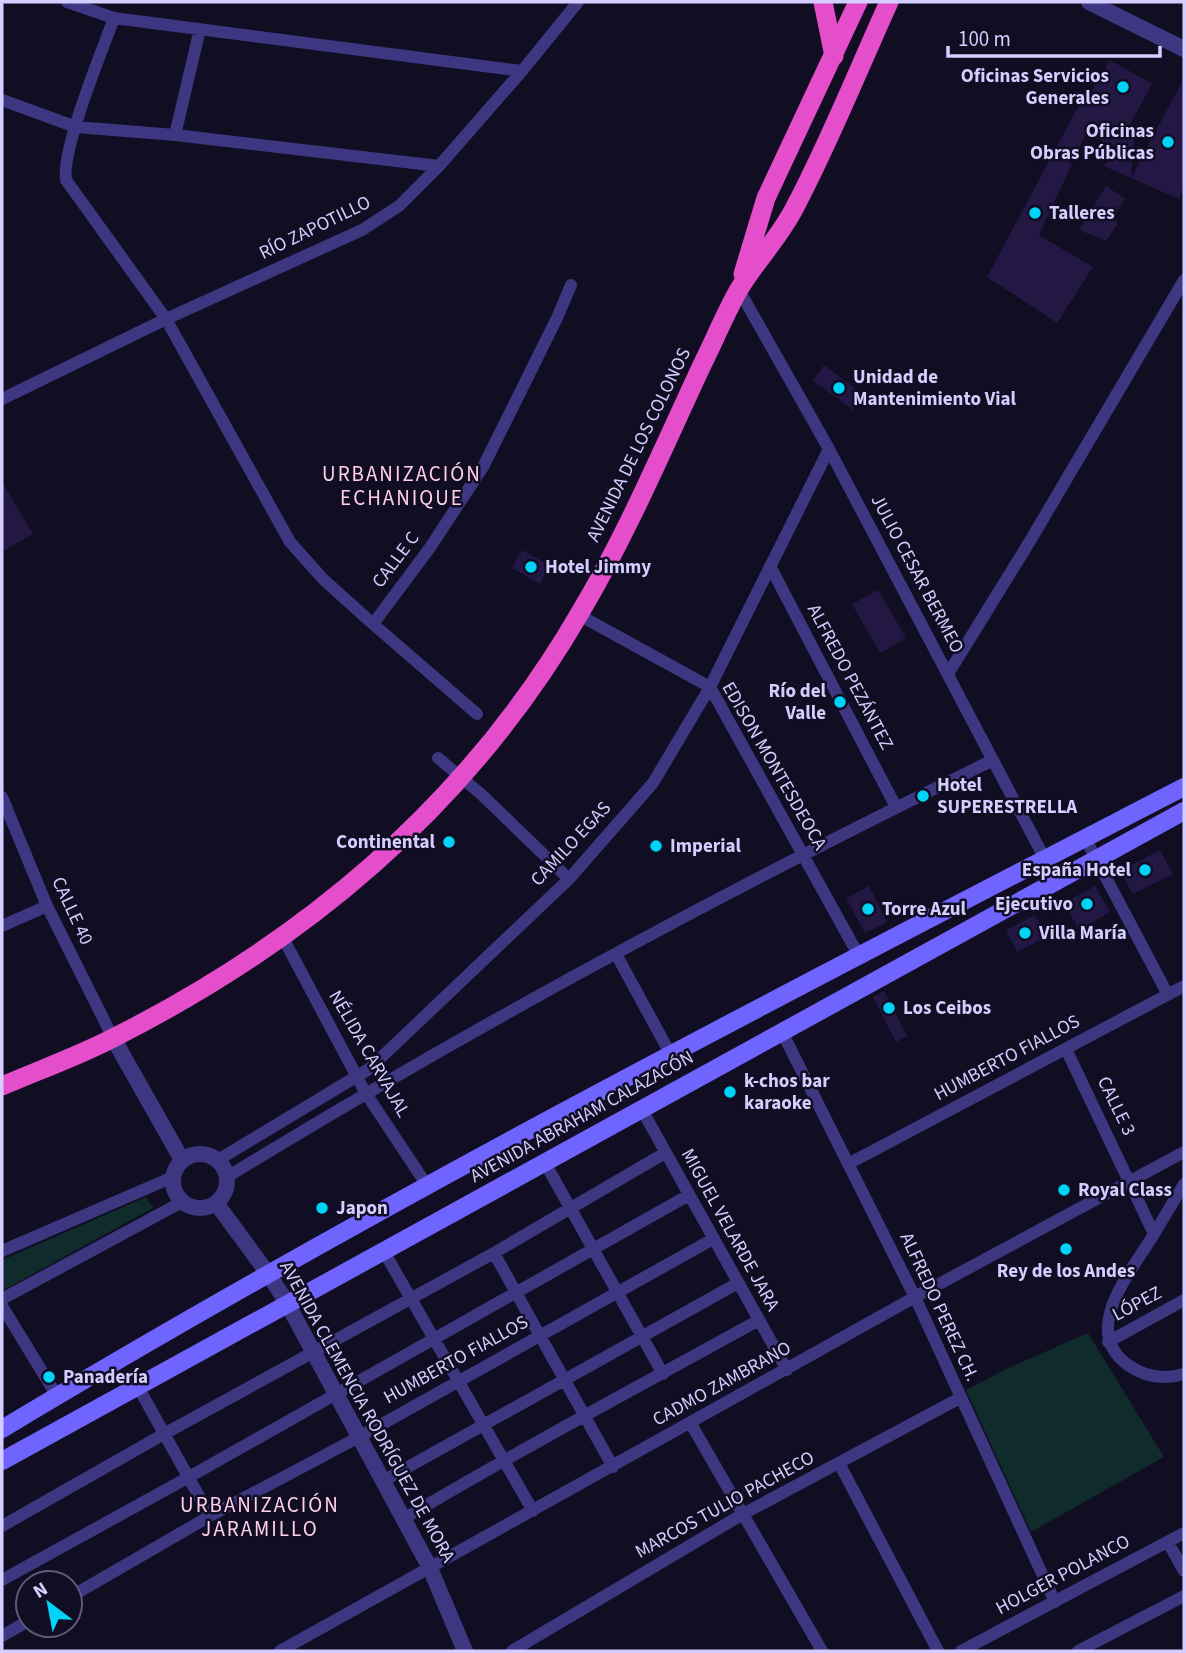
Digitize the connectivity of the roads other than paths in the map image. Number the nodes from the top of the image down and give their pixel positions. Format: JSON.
{"nodes":[{"id":1,"x":67,"y":2,"type":"edge"},
{"id":2,"x":578,"y":2,"type":"edge"},
{"id":3,"x":823,"y":2,"type":"edge"},
{"id":4,"x":859,"y":2,"type":"edge"},
{"id":5,"x":889,"y":2,"type":"edge"},
{"id":6,"x":1089,"y":2,"type":"edge"},
{"id":7,"x":114,"y":18,"type":"junction"},
{"id":8,"x":200,"y":29,"type":"junction"},
{"id":9,"x":1184,"y":49,"type":"edge"},
{"id":10,"x":834,"y":56,"type":"junction"},
{"id":11,"x":522,"y":71,"type":"junction"},
{"id":12,"x":2,"y":100,"type":"edge"},
{"id":13,"x":76,"y":127,"type":"junction"},
{"id":14,"x":175,"y":135,"type":"junction"},
{"id":15,"x":439,"y":166,"type":"junction"},
{"id":16,"x":1184,"y":280,"type":"edge"},
{"id":17,"x":571,"y":285,"type":"dead end"},
{"id":18,"x":739,"y":290,"type":"junction"},
{"id":19,"x":166,"y":319,"type":"junction"},
{"id":20,"x":2,"y":399,"type":"edge"},
{"id":21,"x":829,"y":449,"type":"junction"},
{"id":22,"x":769,"y":566,"type":"junction"},
{"id":23,"x":579,"y":615,"type":"junction"},
{"id":24,"x":373,"y":624,"type":"junction"},
{"id":25,"x":948,"y":674,"type":"junction"},
{"id":26,"x":710,"y":687,"type":"junction"},
{"id":27,"x":478,"y":714,"type":"dead end"},
{"id":28,"x":438,"y":758,"type":"dead end"},
{"id":29,"x":993,"y":760,"type":"junction"},
{"id":30,"x":460,"y":779,"type":"junction"},
{"id":31,"x":1184,"y":787,"type":"edge"},
{"id":32,"x":2,"y":797,"type":"edge"},
{"id":33,"x":896,"y":807,"type":"junction"},
{"id":34,"x":1184,"y":811,"type":"edge"},
{"id":35,"x":1085,"y":838,"type":"junction"},
{"id":36,"x":803,"y":855,"type":"junction"},
{"id":37,"x":1044,"y":858,"type":"junction"},
{"id":38,"x":1095,"y":858,"type":"junction"},
{"id":39,"x":569,"y":879,"type":"junction"},
{"id":40,"x":1055,"y":880,"type":"junction"},
{"id":41,"x":47,"y":906,"type":"junction"},
{"id":42,"x":2,"y":926,"type":"edge"},
{"id":43,"x":282,"y":936,"type":"junction"},
{"id":44,"x":616,"y":954,"type":"junction"},
{"id":45,"x":859,"y":956,"type":"junction"},
{"id":46,"x":1184,"y":986,"type":"edge"},
{"id":47,"x":1168,"y":995,"type":"junction"},
{"id":48,"x":782,"y":1032,"type":"junction"},
{"id":49,"x":113,"y":1038,"type":"junction"},
{"id":50,"x":1066,"y":1049,"type":"junction"},
{"id":51,"x":671,"y":1055,"type":"junction"},
{"id":52,"x":357,"y":1077,"type":"junction"},
{"id":53,"x":2,"y":1086,"type":"edge"},
{"id":54,"x":365,"y":1092,"type":"junction"},
{"id":55,"x":640,"y":1108,"type":"junction"},
{"id":56,"x":1184,"y":1152,"type":"edge"},
{"id":57,"x":665,"y":1153,"type":"junction"},
{"id":58,"x":182,"y":1160,"type":"junction"},
{"id":59,"x":218,"y":1160,"type":"junction"},
{"id":60,"x":544,"y":1161,"type":"junction"},
{"id":61,"x":848,"y":1164,"type":"junction"},
{"id":62,"x":173,"y":1177,"type":"junction"},
{"id":63,"x":227,"y":1177,"type":"junction"},
{"id":64,"x":1130,"y":1181,"type":"junction"},
{"id":65,"x":1184,"y":1184,"type":"edge"},
{"id":66,"x":428,"y":1187,"type":"junction"},
{"id":67,"x":689,"y":1195,"type":"junction"},
{"id":68,"x":182,"y":1202,"type":"junction"},
{"id":69,"x":216,"y":1203,"type":"junction"},
{"id":70,"x":570,"y":1208,"type":"junction"},
{"id":71,"x":1154,"y":1234,"type":"junction"},
{"id":72,"x":713,"y":1239,"type":"junction"},
{"id":73,"x":593,"y":1248,"type":"junction"},
{"id":74,"x":383,"y":1250,"type":"junction"},
{"id":75,"x":2,"y":1251,"type":"edge"},
{"id":76,"x":494,"y":1253,"type":"junction"},
{"id":77,"x":270,"y":1275,"type":"junction"},
{"id":78,"x":738,"y":1283,"type":"junction"},
{"id":79,"x":516,"y":1292,"type":"junction"},
{"id":80,"x":617,"y":1292,"type":"junction"},
{"id":81,"x":915,"y":1297,"type":"junction"},
{"id":82,"x":2,"y":1299,"type":"edge"},
{"id":83,"x":411,"y":1299,"type":"junction"},
{"id":84,"x":1184,"y":1300,"type":"edge"},
{"id":85,"x":287,"y":1303,"type":"junction"},
{"id":86,"x":2,"y":1306,"type":"edge"},
{"id":87,"x":759,"y":1320,"type":"junction"},
{"id":88,"x":540,"y":1335,"type":"junction"},
{"id":89,"x":642,"y":1336,"type":"junction"},
{"id":90,"x":433,"y":1337,"type":"junction"},
{"id":91,"x":1108,"y":1342,"type":"junction"},
{"id":92,"x":314,"y":1353,"type":"junction"},
{"id":93,"x":787,"y":1370,"type":"junction"},
{"id":94,"x":663,"y":1374,"type":"junction"},
{"id":95,"x":1184,"y":1374,"type":"edge"},
{"id":96,"x":565,"y":1380,"type":"junction"},
{"id":97,"x":458,"y":1381,"type":"junction"},
{"id":98,"x":137,"y":1385,"type":"junction"},
{"id":99,"x":335,"y":1392,"type":"junction"},
{"id":100,"x":57,"y":1396,"type":"junction"},
{"id":101,"x":960,"y":1398,"type":"junction"},
{"id":102,"x":586,"y":1417,"type":"junction"},
{"id":103,"x":691,"y":1424,"type":"junction"},
{"id":104,"x":483,"y":1425,"type":"junction"},
{"id":105,"x":2,"y":1429,"type":"edge"},
{"id":106,"x":164,"y":1434,"type":"junction"},
{"id":107,"x":359,"y":1437,"type":"junction"},
{"id":108,"x":503,"y":1459,"type":"junction"},
{"id":109,"x":2,"y":1461,"type":"edge"},
{"id":110,"x":839,"y":1463,"type":"junction"},
{"id":111,"x":613,"y":1467,"type":"junction"},
{"id":112,"x":188,"y":1477,"type":"junction"},
{"id":113,"x":383,"y":1481,"type":"junction"},
{"id":114,"x":533,"y":1511,"type":"junction"},
{"id":115,"x":743,"y":1514,"type":"junction"},
{"id":116,"x":211,"y":1516,"type":"junction"},
{"id":117,"x":403,"y":1519,"type":"junction"},
{"id":118,"x":2,"y":1526,"type":"edge"},
{"id":119,"x":1184,"y":1533,"type":"edge"},
{"id":120,"x":1168,"y":1542,"type":"junction"},
{"id":121,"x":430,"y":1568,"type":"junction"},
{"id":122,"x":1184,"y":1571,"type":"edge"},
{"id":123,"x":2,"y":1580,"type":"edge"},
{"id":124,"x":84,"y":1589,"type":"edge"},
{"id":125,"x":1184,"y":1596,"type":"edge"},
{"id":126,"x":1055,"y":1602,"type":"junction"},
{"id":127,"x":280,"y":1651,"type":"edge"},
{"id":128,"x":466,"y":1651,"type":"edge"},
{"id":129,"x":512,"y":1651,"type":"edge"},
{"id":130,"x":822,"y":1651,"type":"edge"},
{"id":131,"x":938,"y":1651,"type":"edge"},
{"id":132,"x":961,"y":1651,"type":"edge"},
{"id":133,"x":1078,"y":1651,"type":"edge"}],
"edges":[{"from":1,"to":7,"type":"street"},
{"from":2,"to":11,"type":"street","name":"RÍO ZAPOTILLO"},
{"from":3,"to":10,"type":"highway"},
{"from":4,"to":10,"type":"highway","name":"AVENIDA DE LOS COLONOS"},
{"from":5,"to":18,"type":"highway","name":"AVENIDA DE LOS COLONOS"},
{"from":6,"to":9,"type":"street"},
{"from":7,"to":8,"type":"street"},
{"from":7,"to":13,"type":"street"},
{"from":8,"to":11,"type":"street"},
{"from":8,"to":14,"type":"street"},
{"from":10,"to":18,"type":"highway","name":"AVENIDA DE LOS COLONOS"},
{"from":11,"to":15,"type":"street","name":"RÍO ZAPOTILLO"},
{"from":12,"to":13,"type":"street"},
{"from":13,"to":14,"type":"street"},
{"from":13,"to":19,"type":"street"},
{"from":14,"to":15,"type":"street"},
{"from":15,"to":19,"type":"street","name":"RÍO ZAPOTILLO"},
{"from":16,"to":25,"type":"street"},
{"from":17,"to":24,"type":"street","name":"CALLE C"},
{"from":18,"to":21,"type":"street","name":"JULIO CESAR BERMEO"},
{"from":18,"to":23,"type":"highway","name":"AVENIDA DE LOS COLONOS"},
{"from":19,"to":20,"type":"street","name":"RÍO ZAPOTILLO"},
{"from":19,"to":24,"type":"street"},
{"from":21,"to":22,"type":"street","name":"CAMILO EGAS"},
{"from":21,"to":25,"type":"street","name":"JULIO CESAR BERMEO"},
{"from":22,"to":26,"type":"street","name":"CAMILO EGAS"},
{"from":22,"to":33,"type":"street","name":"ALFREDO PEZÁNTEZ"},
{"from":23,"to":26,"type":"street","name":"EDISON MONTESDEOCA"},
{"from":23,"to":30,"type":"highway","name":"AVENIDA DE LOS COLONOS"},
{"from":24,"to":27,"type":"street"},
{"from":25,"to":29,"type":"street","name":"JULIO CESAR BERMEO"},
{"from":26,"to":36,"type":"street","name":"EDISON MONTESDEOCA"},
{"from":26,"to":39,"type":"street","name":"CAMILO EGAS"},
{"from":28,"to":30,"type":"street"},
{"from":29,"to":33,"type":"street"},
{"from":29,"to":37,"type":"street","name":"JULIO CESAR BERMEO"},
{"from":30,"to":39,"type":"street"},
{"from":30,"to":43,"type":"highway","name":"AVENIDA DE LOS COLONOS"},
{"from":31,"to":35,"type":"main road","name":"AVENIDA ABRAHAM CALAZACÓN"},
{"from":32,"to":41,"type":"street","name":"CALLE 40"},
{"from":33,"to":36,"type":"street"},
{"from":34,"to":38,"type":"main road","name":"AVENIDA ABRAHAM CALAZACÓN"},
{"from":35,"to":37,"type":"main road","name":"AVENIDA ABRAHAM CALAZACÓN"},
{"from":35,"to":38,"type":"street"},
{"from":36,"to":44,"type":"street"},
{"from":36,"to":45,"type":"street","name":"EDISON MONTESDEOCA"},
{"from":37,"to":40,"type":"street","name":"JULIO CESAR BERMEO"},
{"from":37,"to":45,"type":"main road","name":"AVENIDA ABRAHAM CALAZACÓN"},
{"from":38,"to":40,"type":"main road","name":"AVENIDA ABRAHAM CALAZACÓN"},
{"from":38,"to":47,"type":"street"},
{"from":39,"to":52,"type":"street","name":"CAMILO EGAS"},
{"from":40,"to":48,"type":"main road","name":"AVENIDA ABRAHAM CALAZACÓN"},
{"from":41,"to":42,"type":"street"},
{"from":41,"to":49,"type":"street","name":"CALLE 40"},
{"from":43,"to":49,"type":"highway","name":"AVENIDA DE LOS COLONOS"},
{"from":43,"to":52,"type":"street","name":"NÉLIDA CARVAJAL"},
{"from":44,"to":51,"type":"street"},
{"from":44,"to":54,"type":"street"},
{"from":45,"to":51,"type":"main road","name":"AVENIDA ABRAHAM CALAZACÓN"},
{"from":46,"to":47,"type":"street","name":"HUMBERTO FIALLOS"},
{"from":47,"to":50,"type":"street","name":"HUMBERTO FIALLOS"},
{"from":48,"to":55,"type":"main road","name":"AVENIDA ABRAHAM CALAZACÓN"},
{"from":48,"to":61,"type":"street","name":"ALFREDO PEREZ CH."},
{"from":49,"to":53,"type":"highway","name":"AVENIDA DE LOS COLONOS"},
{"from":49,"to":58,"type":"street"},
{"from":50,"to":61,"type":"street","name":"HUMBERTO FIALLOS"},
{"from":50,"to":64,"type":"street","name":"CALLE 3"},
{"from":51,"to":66,"type":"main road","name":"AVENIDA ABRAHAM CALAZACÓN"},
{"from":52,"to":54,"type":"street","name":"NÉLIDA CARVAJAL"},
{"from":52,"to":59,"type":"street","name":"CAMILO EGAS"},
{"from":54,"to":63,"type":"street"},
{"from":54,"to":66,"type":"street","name":"NÉLIDA CARVAJAL"},
{"from":55,"to":57,"type":"street","name":"MIGUEL VELARDE JARA"},
{"from":55,"to":60,"type":"main road","name":"AVENIDA ABRAHAM CALAZACÓN"},
{"from":56,"to":64,"type":"street","name":"CADMO ZAMBRANO"},
{"from":57,"to":67,"type":"street","name":"MIGUEL VELARDE JARA"},
{"from":57,"to":70,"type":"street"},
{"from":58,"to":59,"type":"street"},
{"from":58,"to":62,"type":"street"},
{"from":59,"to":63,"type":"street"},
{"from":60,"to":70,"type":"street"},
{"from":60,"to":74,"type":"main road","name":"AVENIDA ABRAHAM CALAZACÓN"},
{"from":61,"to":81,"type":"street","name":"ALFREDO PEREZ CH."},
{"from":62,"to":68,"type":"street"},
{"from":62,"to":75,"type":"street"},
{"from":63,"to":69,"type":"street"},
{"from":64,"to":71,"type":"street","name":"CALLE 3"},
{"from":64,"to":81,"type":"street","name":"CADMO ZAMBRANO"},
{"from":65,"to":71,"type":"street"},
{"from":66,"to":77,"type":"main road","name":"AVENIDA ABRAHAM CALAZACÓN"},
{"from":67,"to":72,"type":"street","name":"MIGUEL VELARDE JARA"},
{"from":67,"to":73,"type":"street"},
{"from":68,"to":69,"type":"street"},
{"from":68,"to":82,"type":"street"},
{"from":69,"to":77,"type":"street","name":"AVENIDA CLEMENCIA RODRÍGUEZ DE MORA"},
{"from":70,"to":73,"type":"street"},
{"from":70,"to":76,"type":"street"},
{"from":71,"to":91,"type":"street"},
{"from":72,"to":78,"type":"street","name":"MIGUEL VELARDE JARA"},
{"from":72,"to":80,"type":"street","name":"HUMBERTO FIALLOS"},
{"from":73,"to":79,"type":"street"},
{"from":73,"to":80,"type":"street"},
{"from":74,"to":83,"type":"street"},
{"from":74,"to":85,"type":"main road","name":"AVENIDA ABRAHAM CALAZACÓN"},
{"from":76,"to":79,"type":"street"},
{"from":76,"to":83,"type":"street"},
{"from":77,"to":85,"type":"street","name":"AVENIDA CLEMENCIA RODRÍGUEZ DE MORA"},
{"from":77,"to":100,"type":"main road","name":"AVENIDA ABRAHAM CALAZACÓN"},
{"from":78,"to":87,"type":"street","name":"MIGUEL VELARDE JARA"},
{"from":78,"to":89,"type":"street"},
{"from":79,"to":88,"type":"street"},
{"from":79,"to":90,"type":"street"},
{"from":80,"to":88,"type":"street","name":"HUMBERTO FIALLOS"},
{"from":80,"to":89,"type":"street"},
{"from":81,"to":93,"type":"street","name":"CADMO ZAMBRANO"},
{"from":81,"to":101,"type":"street","name":"ALFREDO PEREZ CH."},
{"from":83,"to":90,"type":"street"},
{"from":83,"to":92,"type":"street"},
{"from":84,"to":91,"type":"street","name":"LÓPEZ"},
{"from":85,"to":92,"type":"street","name":"AVENIDA CLEMENCIA RODRÍGUEZ DE MORA"},
{"from":85,"to":98,"type":"main road","name":"AVENIDA ABRAHAM CALAZACÓN"},
{"from":86,"to":100,"type":"street"},
{"from":87,"to":93,"type":"street","name":"MIGUEL VELARDE JARA"},
{"from":87,"to":94,"type":"street"},
{"from":88,"to":96,"type":"street"},
{"from":88,"to":97,"type":"street","name":"HUMBERTO FIALLOS"},
{"from":89,"to":94,"type":"street"},
{"from":89,"to":96,"type":"street"},
{"from":90,"to":97,"type":"street"},
{"from":90,"to":99,"type":"street"},
{"from":91,"to":95,"type":"street"},
{"from":92,"to":99,"type":"street","name":"AVENIDA CLEMENCIA RODRÍGUEZ DE MORA"},
{"from":92,"to":106,"type":"street"},
{"from":93,"to":103,"type":"street","name":"CADMO ZAMBRANO"},
{"from":94,"to":102,"type":"street"},
{"from":96,"to":102,"type":"street"},
{"from":96,"to":104,"type":"street"},
{"from":97,"to":104,"type":"street"},
{"from":97,"to":107,"type":"street","name":"HUMBERTO FIALLOS"},
{"from":98,"to":106,"type":"street"},
{"from":98,"to":109,"type":"main road","name":"AVENIDA ABRAHAM CALAZACÓN"},
{"from":99,"to":107,"type":"street","name":"AVENIDA CLEMENCIA RODRÍGUEZ DE MORA"},
{"from":99,"to":112,"type":"street"},
{"from":100,"to":105,"type":"main road","name":"AVENIDA ABRAHAM CALAZACÓN"},
{"from":101,"to":110,"type":"street","name":"MARCOS TULIO PACHECO"},
{"from":101,"to":126,"type":"street","name":"ALFREDO PEREZ CH."},
{"from":102,"to":108,"type":"street"},
{"from":102,"to":111,"type":"street"},
{"from":103,"to":111,"type":"street","name":"CADMO ZAMBRANO"},
{"from":103,"to":115,"type":"street"},
{"from":104,"to":108,"type":"street"},
{"from":104,"to":113,"type":"street"},
{"from":106,"to":112,"type":"street"},
{"from":106,"to":118,"type":"street"},
{"from":107,"to":113,"type":"street","name":"AVENIDA CLEMENCIA RODRÍGUEZ DE MORA"},
{"from":107,"to":116,"type":"street","name":"HUMBERTO FIALLOS"},
{"from":108,"to":114,"type":"street"},
{"from":108,"to":117,"type":"street"},
{"from":110,"to":115,"type":"street","name":"MARCOS TULIO PACHECO"},
{"from":110,"to":131,"type":"street"},
{"from":111,"to":114,"type":"street","name":"CADMO ZAMBRANO"},
{"from":112,"to":116,"type":"street"},
{"from":112,"to":123,"type":"street"},
{"from":113,"to":117,"type":"street","name":"AVENIDA CLEMENCIA RODRÍGUEZ DE MORA"},
{"from":114,"to":121,"type":"street","name":"CADMO ZAMBRANO"},
{"from":115,"to":129,"type":"street","name":"MARCOS TULIO PACHECO"},
{"from":115,"to":130,"type":"street"},
{"from":116,"to":124,"type":"street","name":"HUMBERTO FIALLOS"},
{"from":117,"to":121,"type":"street","name":"AVENIDA CLEMENCIA RODRÍGUEZ DE MORA"},
{"from":119,"to":120,"type":"street","name":"HOLGER POLANCO"},
{"from":120,"to":122,"type":"street"},
{"from":120,"to":126,"type":"street","name":"HOLGER POLANCO"},
{"from":121,"to":127,"type":"street","name":"CADMO ZAMBRANO"},
{"from":121,"to":128,"type":"street","name":"AVENIDA CLEMENCIA RODRÍGUEZ DE MORA"},
{"from":125,"to":133,"type":"street"},
{"from":126,"to":132,"type":"street","name":"HOLGER POLANCO"}]}
